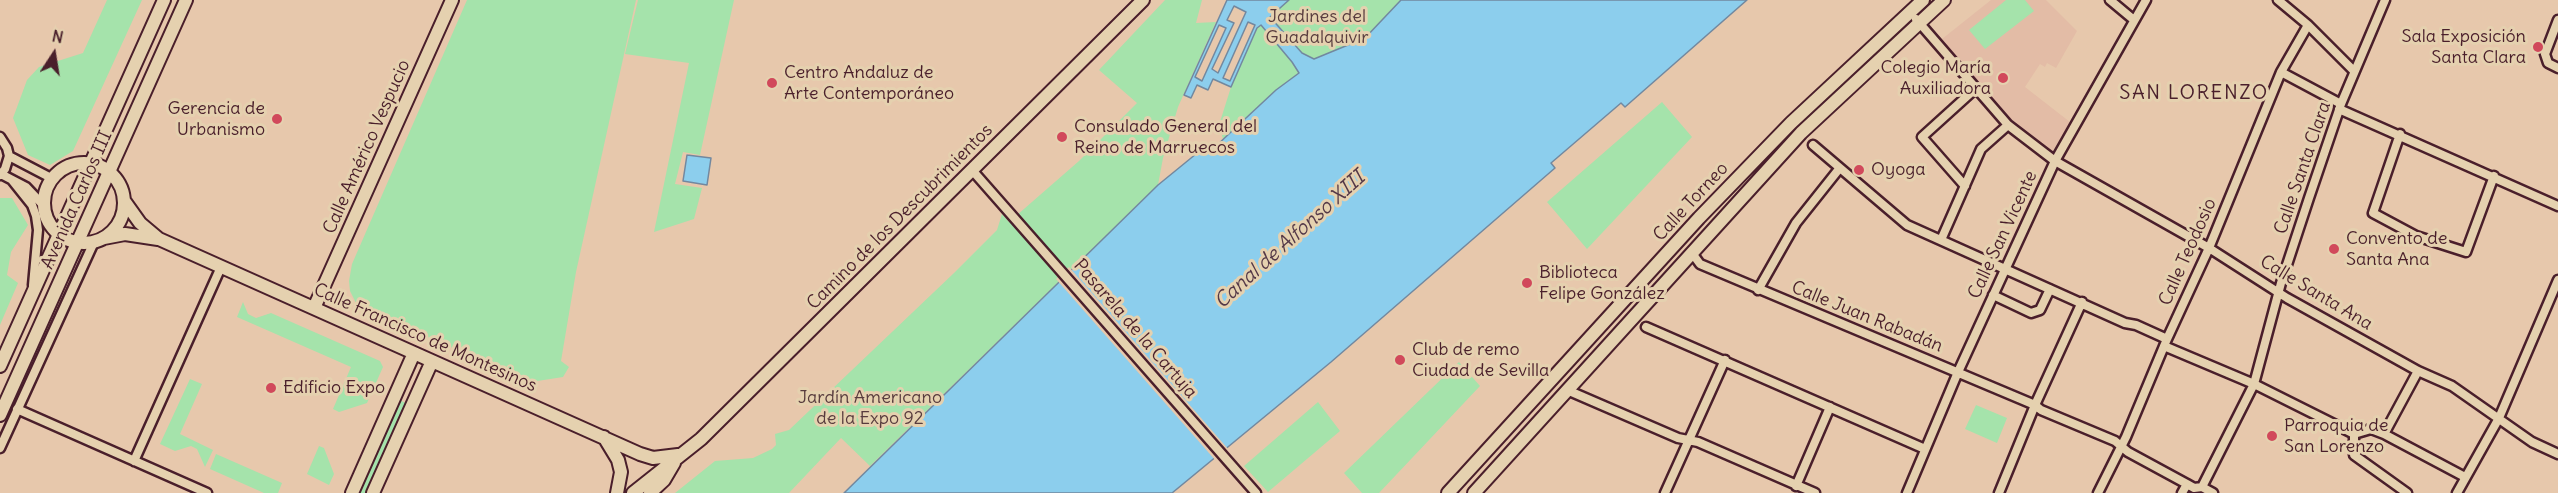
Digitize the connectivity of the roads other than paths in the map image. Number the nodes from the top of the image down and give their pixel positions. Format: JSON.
{"nodes":[{"id":1,"x":164,"y":0,"type":"edge"},
{"id":2,"x":186,"y":0,"type":"edge"},
{"id":3,"x":452,"y":0,"type":"edge"},
{"id":4,"x":1143,"y":0,"type":"edge"},
{"id":5,"x":1923,"y":0,"type":"edge"},
{"id":6,"x":1944,"y":0,"type":"edge"},
{"id":7,"x":2110,"y":0,"type":"edge"},
{"id":8,"x":2146,"y":0,"type":"edge"},
{"id":9,"x":2278,"y":0,"type":"edge"},
{"id":10,"x":2385,"y":0,"type":"edge"},
{"id":11,"x":1910,"y":11,"type":"junction"},
{"id":12,"x":2134,"y":20,"type":"junction"},
{"id":13,"x":2558,"y":20,"type":"edge"},
{"id":14,"x":1919,"y":22,"type":"junction"},
{"id":15,"x":2308,"y":25,"type":"junction"},
{"id":16,"x":2558,"y":68,"type":"edge"},
{"id":17,"x":2354,"y":71,"type":"junction"},
{"id":18,"x":2281,"y":72,"type":"junction"},
{"id":19,"x":1975,"y":89,"type":"junction"},
{"id":20,"x":2340,"y":106,"type":"junction"},
{"id":21,"x":2008,"y":125,"type":"junction"},
{"id":22,"x":2400,"y":134,"type":"junction"},
{"id":23,"x":0,"y":137,"type":"edge"},
{"id":24,"x":1813,"y":145,"type":"dead end"},
{"id":25,"x":9,"y":156,"type":"junction"},
{"id":26,"x":2055,"y":161,"type":"junction"},
{"id":27,"x":91,"y":164,"type":"junction"},
{"id":28,"x":1839,"y":169,"type":"junction"},
{"id":29,"x":972,"y":170,"type":"junction"},
{"id":30,"x":109,"y":171,"type":"junction"},
{"id":31,"x":0,"y":174,"type":"edge"},
{"id":32,"x":2494,"y":176,"type":"junction"},
{"id":33,"x":53,"y":178,"type":"junction"},
{"id":34,"x":12,"y":180,"type":"junction"},
{"id":35,"x":1965,"y":186,"type":"junction"},
{"id":36,"x":124,"y":202,"type":"junction"},
{"id":37,"x":44,"y":206,"type":"junction"},
{"id":38,"x":2558,"y":206,"type":"edge"},
{"id":39,"x":60,"y":234,"type":"junction"},
{"id":40,"x":159,"y":239,"type":"junction"},
{"id":41,"x":98,"y":240,"type":"junction"},
{"id":42,"x":1941,"y":240,"type":"junction"},
{"id":43,"x":78,"y":242,"type":"junction"},
{"id":44,"x":2209,"y":248,"type":"junction"},
{"id":45,"x":1692,"y":253,"type":"junction"},
{"id":46,"x":221,"y":267,"type":"junction"},
{"id":47,"x":2005,"y":269,"type":"junction"},
{"id":48,"x":2558,"y":279,"type":"edge"},
{"id":49,"x":2050,"y":289,"type":"junction"},
{"id":50,"x":1758,"y":290,"type":"junction"},
{"id":51,"x":33,"y":293,"type":"junction"},
{"id":52,"x":2280,"y":293,"type":"junction"},
{"id":53,"x":1994,"y":296,"type":"junction"},
{"id":54,"x":2082,"y":302,"type":"junction"},
{"id":55,"x":314,"y":308,"type":"junction"},
{"id":56,"x":1646,"y":327,"type":"dead end"},
{"id":57,"x":2166,"y":342,"type":"junction"},
{"id":58,"x":414,"y":353,"type":"junction"},
{"id":59,"x":1725,"y":360,"type":"junction"},
{"id":60,"x":432,"y":361,"type":"junction"},
{"id":61,"x":0,"y":366,"type":"edge"},
{"id":62,"x":2418,"y":371,"type":"junction"},
{"id":63,"x":1958,"y":372,"type":"junction"},
{"id":64,"x":2254,"y":384,"type":"junction"},
{"id":65,"x":1567,"y":390,"type":"junction"},
{"id":66,"x":2035,"y":405,"type":"junction"},
{"id":67,"x":1830,"y":407,"type":"junction"},
{"id":68,"x":17,"y":409,"type":"junction"},
{"id":69,"x":0,"y":415,"type":"edge"},
{"id":70,"x":2499,"y":418,"type":"junction"},
{"id":71,"x":2354,"y":434,"type":"junction"},
{"id":72,"x":2384,"y":434,"type":"junction"},
{"id":73,"x":604,"y":437,"type":"junction"},
{"id":74,"x":1688,"y":439,"type":"junction"},
{"id":75,"x":2120,"y":447,"type":"junction"},
{"id":76,"x":0,"y":448,"type":"edge"},
{"id":77,"x":1925,"y":449,"type":"junction"},
{"id":78,"x":679,"y":454,"type":"junction"},
{"id":79,"x":2558,"y":454,"type":"edge"},
{"id":80,"x":134,"y":460,"type":"junction"},
{"id":81,"x":2465,"y":477,"type":"junction"},
{"id":82,"x":2187,"y":484,"type":"junction"},
{"id":83,"x":1796,"y":486,"type":"junction"},
{"id":84,"x":2202,"y":487,"type":"junction"},
{"id":85,"x":207,"y":493,"type":"edge"},
{"id":86,"x":352,"y":493,"type":"edge"},
{"id":87,"x":374,"y":493,"type":"edge"},
{"id":88,"x":617,"y":493,"type":"edge"},
{"id":89,"x":633,"y":493,"type":"edge"},
{"id":90,"x":650,"y":493,"type":"edge"},
{"id":91,"x":1256,"y":493,"type":"edge"},
{"id":92,"x":1448,"y":493,"type":"edge"},
{"id":93,"x":1474,"y":493,"type":"edge"},
{"id":94,"x":1665,"y":493,"type":"edge"},
{"id":95,"x":1815,"y":493,"type":"edge"},
{"id":96,"x":1907,"y":493,"type":"edge"},
{"id":97,"x":1999,"y":493,"type":"edge"},
{"id":98,"x":2098,"y":493,"type":"edge"},
{"id":99,"x":2182,"y":493,"type":"edge"},
{"id":100,"x":2213,"y":493,"type":"edge"},
{"id":101,"x":2407,"y":493,"type":"edge"},
{"id":102,"x":2457,"y":493,"type":"edge"}],
"edges":[{"from":1,"to":27,"type":"street","name":"Avenida Carlos III"},
{"from":2,"to":30,"type":"street","name":"Avenida Carlos III"},
{"from":3,"to":55,"type":"street","name":"Calle Américo Vespucio"},
{"from":4,"to":29,"type":"street","name":"Camino de los Descubrimientos"},
{"from":5,"to":11,"type":"street","name":"Calle Torneo"},
{"from":6,"to":14,"type":"street","name":"Calle Torneo"},
{"from":7,"to":12,"type":"street"},
{"from":8,"to":12,"type":"street","name":"Calle San Vicente"},
{"from":9,"to":15,"type":"street"},
{"from":10,"to":17,"type":"street","name":"Calle Santa Clara"},
{"from":11,"to":14,"type":"street","name":"Calle Santa Ana"},
{"from":11,"to":92,"type":"street","name":"Calle Torneo"},
{"from":12,"to":26,"type":"street","name":"Calle San Vicente"},
{"from":13,"to":16,"type":"street"},
{"from":14,"to":19,"type":"street","name":"Calle Santa Ana"},
{"from":14,"to":45,"type":"street","name":"Calle Torneo"},
{"from":15,"to":17,"type":"street"},
{"from":15,"to":18,"type":"street","name":"Calle Teodosio"},
{"from":17,"to":20,"type":"street","name":"Calle Santa Clara"},
{"from":18,"to":20,"type":"street"},
{"from":18,"to":44,"type":"street","name":"Calle Teodosio"},
{"from":19,"to":21,"type":"street","name":"Calle Santa Ana"},
{"from":19,"to":35,"type":"street"},
{"from":20,"to":22,"type":"street"},
{"from":20,"to":52,"type":"street","name":"Calle Santa Clara"},
{"from":21,"to":26,"type":"street","name":"Calle Santa Ana"},
{"from":21,"to":35,"type":"street"},
{"from":22,"to":32,"type":"street"},
{"from":22,"to":32,"type":"street"},
{"from":23,"to":25,"type":"street"},
{"from":24,"to":28,"type":"street"},
{"from":25,"to":31,"type":"street"},
{"from":25,"to":33,"type":"street"},
{"from":26,"to":44,"type":"street","name":"Calle Santa Ana"},
{"from":26,"to":47,"type":"street","name":"Calle San Vicente"},
{"from":27,"to":30,"type":"street"},
{"from":27,"to":33,"type":"street"},
{"from":27,"to":39,"type":"street","name":"Avenida Carlos III"},
{"from":28,"to":42,"type":"street"},
{"from":28,"to":50,"type":"street"},
{"from":29,"to":78,"type":"street","name":"Camino de los Descubrimientos"},
{"from":29,"to":91,"type":"street","name":"Pasarela de la Cartuja"},
{"from":30,"to":36,"type":"street","name":"Calle Francisco de Montesinos"},
{"from":30,"to":43,"type":"street","name":"Avenida Carlos III"},
{"from":31,"to":34,"type":"street"},
{"from":32,"to":38,"type":"street"},
{"from":33,"to":37,"type":"street"},
{"from":34,"to":37,"type":"street"},
{"from":34,"to":51,"type":"street"},
{"from":35,"to":42,"type":"street"},
{"from":36,"to":40,"type":"street","name":"Calle Francisco de Montesinos"},
{"from":36,"to":41,"type":"street"},
{"from":37,"to":39,"type":"street"},
{"from":39,"to":43,"type":"street"},
{"from":39,"to":51,"type":"street","name":"Avenida Carlos III"},
{"from":40,"to":41,"type":"street","name":"Calle Francisco de Montesinos"},
{"from":40,"to":46,"type":"street","name":"Calle Francisco de Montesinos"},
{"from":41,"to":43,"type":"street","name":"Calle Francisco de Montesinos"},
{"from":41,"to":68,"type":"street"},
{"from":42,"to":47,"type":"street"},
{"from":43,"to":69,"type":"street","name":"Avenida Carlos III"},
{"from":44,"to":52,"type":"street","name":"Calle Santa Ana"},
{"from":44,"to":57,"type":"street","name":"Calle Teodosio"},
{"from":45,"to":50,"type":"street","name":"Calle Juan Rabadán"},
{"from":45,"to":65,"type":"street","name":"Calle Torneo"},
{"from":46,"to":55,"type":"street","name":"Calle Francisco de Montesinos"},
{"from":46,"to":80,"type":"street"},
{"from":47,"to":49,"type":"street"},
{"from":47,"to":53,"type":"street","name":"Calle San Vicente"},
{"from":48,"to":70,"type":"street"},
{"from":49,"to":53,"type":"street"},
{"from":49,"to":54,"type":"street"},
{"from":50,"to":63,"type":"street","name":"Calle Juan Rabadán"},
{"from":51,"to":61,"type":"street","name":"Avenida Carlos III"},
{"from":52,"to":62,"type":"street","name":"Calle Santa Ana"},
{"from":52,"to":64,"type":"street","name":"Calle Santa Clara"},
{"from":53,"to":63,"type":"street","name":"Calle San Vicente"},
{"from":54,"to":57,"type":"street"},
{"from":54,"to":66,"type":"street"},
{"from":55,"to":58,"type":"street","name":"Calle Francisco de Montesinos"},
{"from":56,"to":59,"type":"street"},
{"from":57,"to":64,"type":"street"},
{"from":57,"to":75,"type":"street","name":"Calle Teodosio"},
{"from":58,"to":60,"type":"street","name":"Calle Francisco de Montesinos"},
{"from":58,"to":86,"type":"street"},
{"from":59,"to":67,"type":"street"},
{"from":59,"to":74,"type":"street"},
{"from":60,"to":73,"type":"street","name":"Calle Francisco de Montesinos"},
{"from":60,"to":87,"type":"street"},
{"from":62,"to":70,"type":"street","name":"Calle Santa Ana"},
{"from":62,"to":72,"type":"street"},
{"from":63,"to":66,"type":"street","name":"Calle Juan Rabadán"},
{"from":63,"to":77,"type":"street","name":"Calle San Vicente"},
{"from":64,"to":71,"type":"street"},
{"from":64,"to":84,"type":"street","name":"Calle Santa Clara"},
{"from":65,"to":74,"type":"street"},
{"from":65,"to":93,"type":"street","name":"Calle Torneo"},
{"from":66,"to":75,"type":"street","name":"Calle Juan Rabadán"},
{"from":66,"to":97,"type":"street"},
{"from":67,"to":77,"type":"street"},
{"from":67,"to":83,"type":"street"},
{"from":68,"to":76,"type":"street"},
{"from":68,"to":80,"type":"street"},
{"from":70,"to":79,"type":"street","name":"Calle Santa Ana"},
{"from":70,"to":81,"type":"street"},
{"from":71,"to":72,"type":"street"},
{"from":71,"to":101,"type":"street"},
{"from":72,"to":81,"type":"street"},
{"from":73,"to":78,"type":"street","name":"Calle Francisco de Montesinos"},
{"from":73,"to":88,"type":"street"},
{"from":74,"to":83,"type":"street"},
{"from":74,"to":94,"type":"street"},
{"from":75,"to":82,"type":"street","name":"Calle Juan Rabadán"},
{"from":75,"to":98,"type":"street","name":"Calle Teodosio"},
{"from":77,"to":96,"type":"street","name":"Calle San Vicente"},
{"from":78,"to":89,"type":"street","name":"Camino de los Descubrimientos"},
{"from":78,"to":90,"type":"street","name":"Camino de los Descubrimientos"},
{"from":80,"to":85,"type":"street"},
{"from":81,"to":102,"type":"street"},
{"from":82,"to":84,"type":"street","name":"Calle Juan Rabadán"},
{"from":82,"to":99,"type":"street"},
{"from":83,"to":95,"type":"street"},
{"from":84,"to":100,"type":"street","name":"Calle Juan Rabadán"}]}
